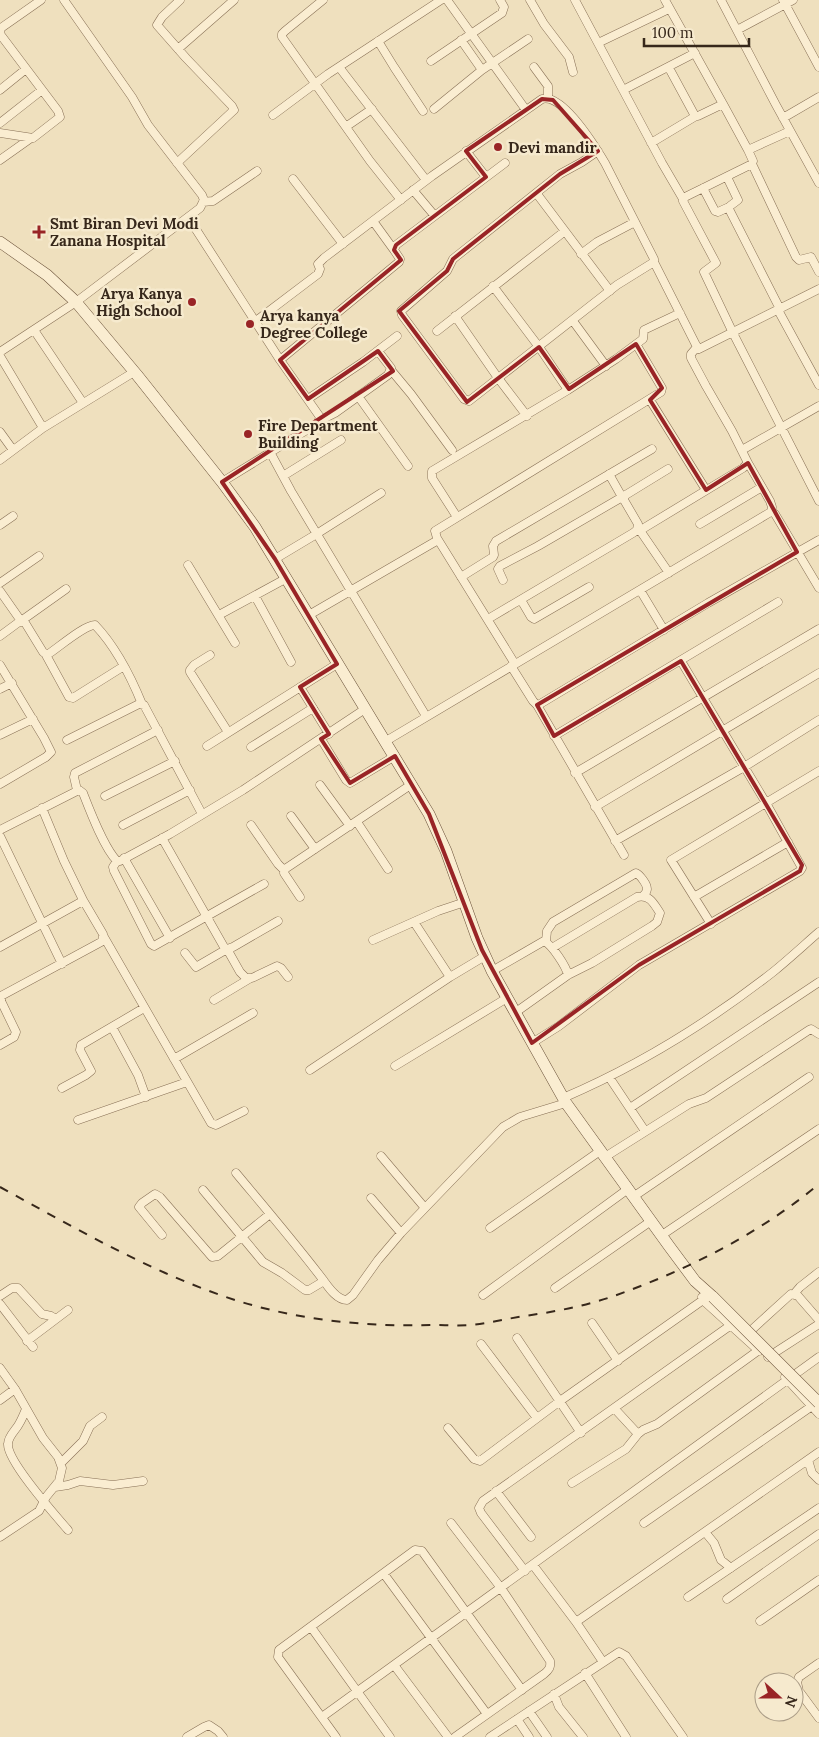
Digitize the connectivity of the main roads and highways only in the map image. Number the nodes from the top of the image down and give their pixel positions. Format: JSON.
{"nodes":[{"id":1,"x":0,"y":242,"type":"edge"},
{"id":2,"x":815,"y":1404,"type":"edge"}],
"edges":[{"from":1,"to":2,"type":"main road","bridge":true}]}
